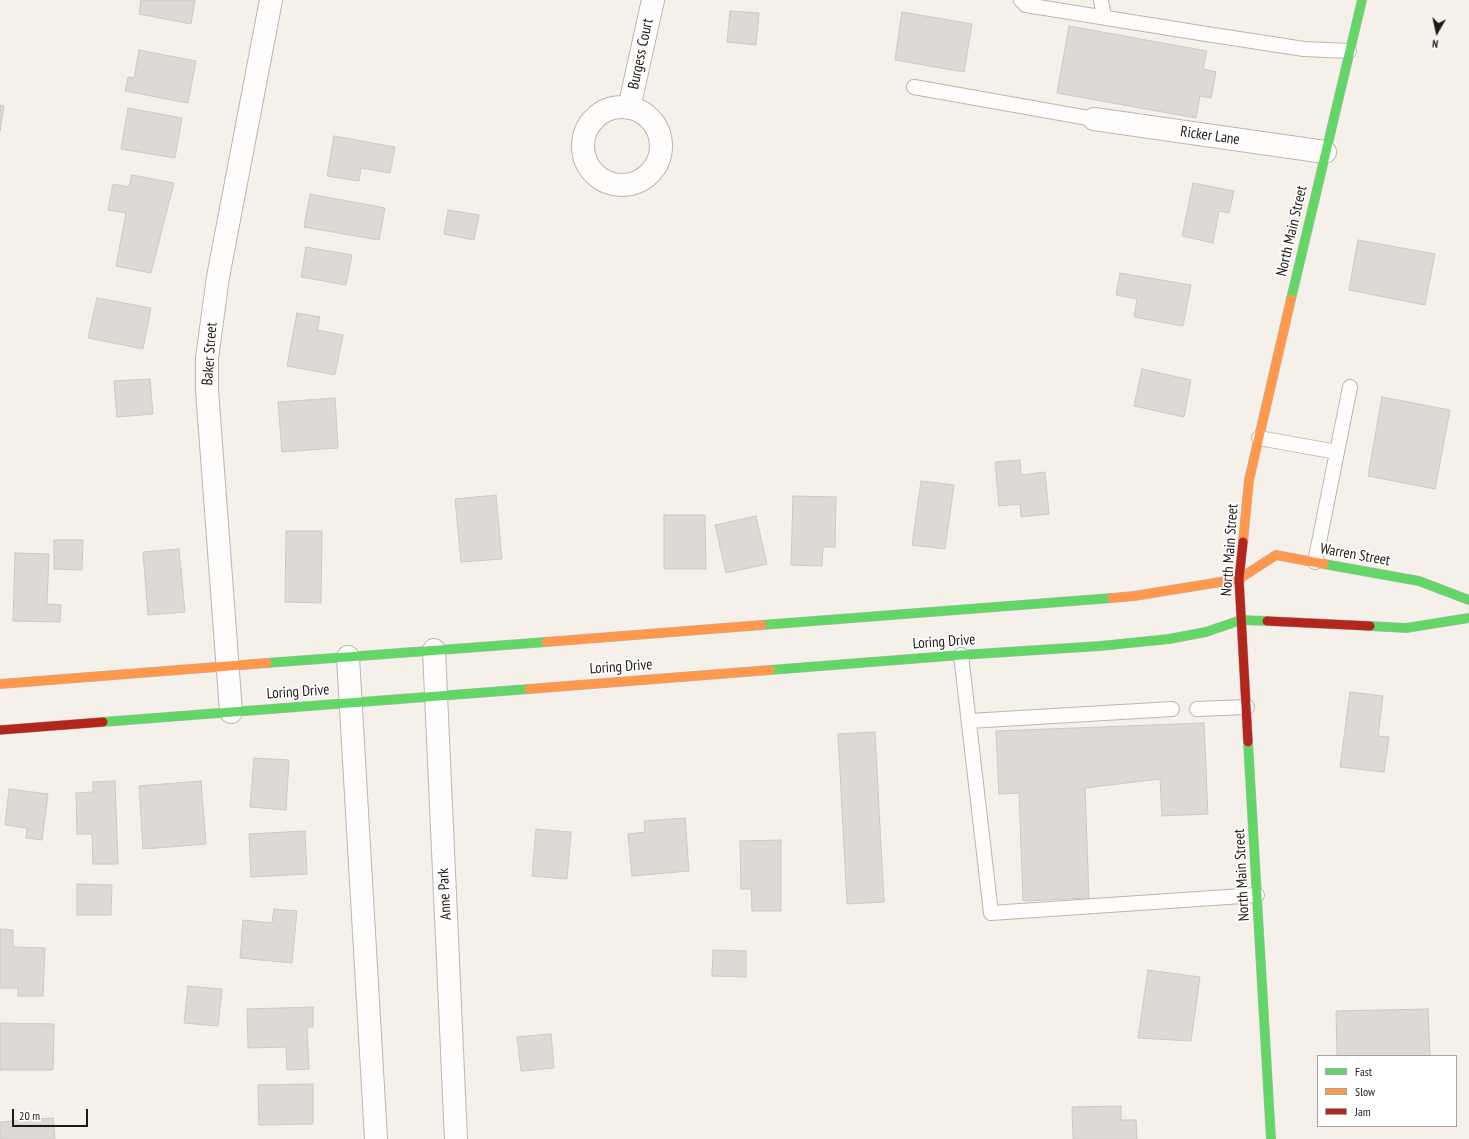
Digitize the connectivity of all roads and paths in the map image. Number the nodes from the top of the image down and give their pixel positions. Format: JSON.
{"nodes":[{"id":1,"x":271,"y":0,"type":"edge"},
{"id":2,"x":653,"y":0,"type":"edge"},
{"id":3,"x":1021,"y":0,"type":"edge"},
{"id":4,"x":1101,"y":0,"type":"edge"},
{"id":5,"x":1362,"y":0,"type":"edge"},
{"id":6,"x":1104,"y":17,"type":"junction"},
{"id":7,"x":1349,"y":52,"type":"junction"},
{"id":8,"x":914,"y":87,"type":"dead end"},
{"id":9,"x":629,"y":108,"type":"dead end"},
{"id":10,"x":1094,"y":118,"type":"joint"},
{"id":11,"x":1325,"y":152,"type":"junction"},
{"id":12,"x":1350,"y":387,"type":"dead end"},
{"id":13,"x":1259,"y":438,"type":"junction"},
{"id":14,"x":1337,"y":452,"type":"junction"},
{"id":15,"x":1316,"y":562,"type":"junction"},
{"id":16,"x":1239,"y":579,"type":"junction"},
{"id":17,"x":1469,"y":600,"type":"edge"},
{"id":18,"x":1469,"y":618,"type":"edge"},
{"id":19,"x":1241,"y":620,"type":"junction"},
{"id":20,"x":434,"y":650,"type":"junction"},
{"id":21,"x":961,"y":655,"type":"junction"},
{"id":22,"x":348,"y":657,"type":"junction"},
{"id":23,"x":228,"y":666,"type":"junction"},
{"id":24,"x":0,"y":684,"type":"edge"},
{"id":25,"x":436,"y":696,"type":"junction"},
{"id":26,"x":350,"y":702,"type":"junction"},
{"id":27,"x":1247,"y":707,"type":"junction"},
{"id":28,"x":1197,"y":709,"type":"dead end"},
{"id":29,"x":1172,"y":710,"type":"dead end"},
{"id":30,"x":231,"y":712,"type":"junction"},
{"id":31,"x":968,"y":721,"type":"junction"},
{"id":32,"x":0,"y":730,"type":"edge"},
{"id":33,"x":1257,"y":895,"type":"junction"},
{"id":34,"x":376,"y":1139,"type":"edge"},
{"id":35,"x":456,"y":1139,"type":"edge"},
{"id":36,"x":1271,"y":1139,"type":"edge"}],
"edges":[{"from":1,"to":23,"type":"street","name":"Baker Street"},
{"from":2,"to":9,"type":"street","name":"Burgess Court"},
{"from":3,"to":6,"type":"lane"},
{"from":4,"to":6,"type":"lane"},
{"from":5,"to":7,"type":"street","name":"North Main Street"},
{"from":6,"to":7,"type":"lane"},
{"from":7,"to":11,"type":"street","name":"North Main Street"},
{"from":8,"to":10,"type":"lane"},
{"from":10,"to":11,"type":"street","name":"Ricker Lane"},
{"from":11,"to":13,"type":"street","name":"North Main Street"},
{"from":12,"to":14,"type":"lane"},
{"from":13,"to":14,"type":"lane"},
{"from":13,"to":16,"type":"street","name":"North Main Street"},
{"from":14,"to":15,"type":"lane"},
{"from":15,"to":16,"type":"street","name":"Warren Street"},
{"from":15,"to":17,"type":"street","name":"Warren Street"},
{"from":16,"to":19,"type":"street","name":"North Main Street"},
{"from":16,"to":20,"type":"street","name":"Loring Drive"},
{"from":18,"to":19,"type":"street"},
{"from":19,"to":21,"type":"street","name":"Loring Drive"},
{"from":19,"to":27,"type":"street","name":"North Main Street"},
{"from":20,"to":22,"type":"street","name":"Loring Drive"},
{"from":20,"to":25,"type":"street","name":"Anne Park"},
{"from":21,"to":25,"type":"street","name":"Loring Drive"},
{"from":21,"to":31,"type":"lane"},
{"from":22,"to":23,"type":"street","name":"Loring Drive"},
{"from":22,"to":26,"type":"street"},
{"from":23,"to":24,"type":"street","name":"Loring Drive"},
{"from":23,"to":30,"type":"street","name":"Baker Street"},
{"from":25,"to":26,"type":"street","name":"Loring Drive"},
{"from":25,"to":35,"type":"street","name":"Anne Park"},
{"from":26,"to":30,"type":"street","name":"Loring Drive"},
{"from":26,"to":34,"type":"street"},
{"from":27,"to":28,"type":"lane"},
{"from":27,"to":33,"type":"street","name":"North Main Street"},
{"from":29,"to":31,"type":"lane"},
{"from":30,"to":32,"type":"street","name":"Loring Drive"},
{"from":31,"to":33,"type":"lane"},
{"from":33,"to":36,"type":"street","name":"North Main Street"}]}
